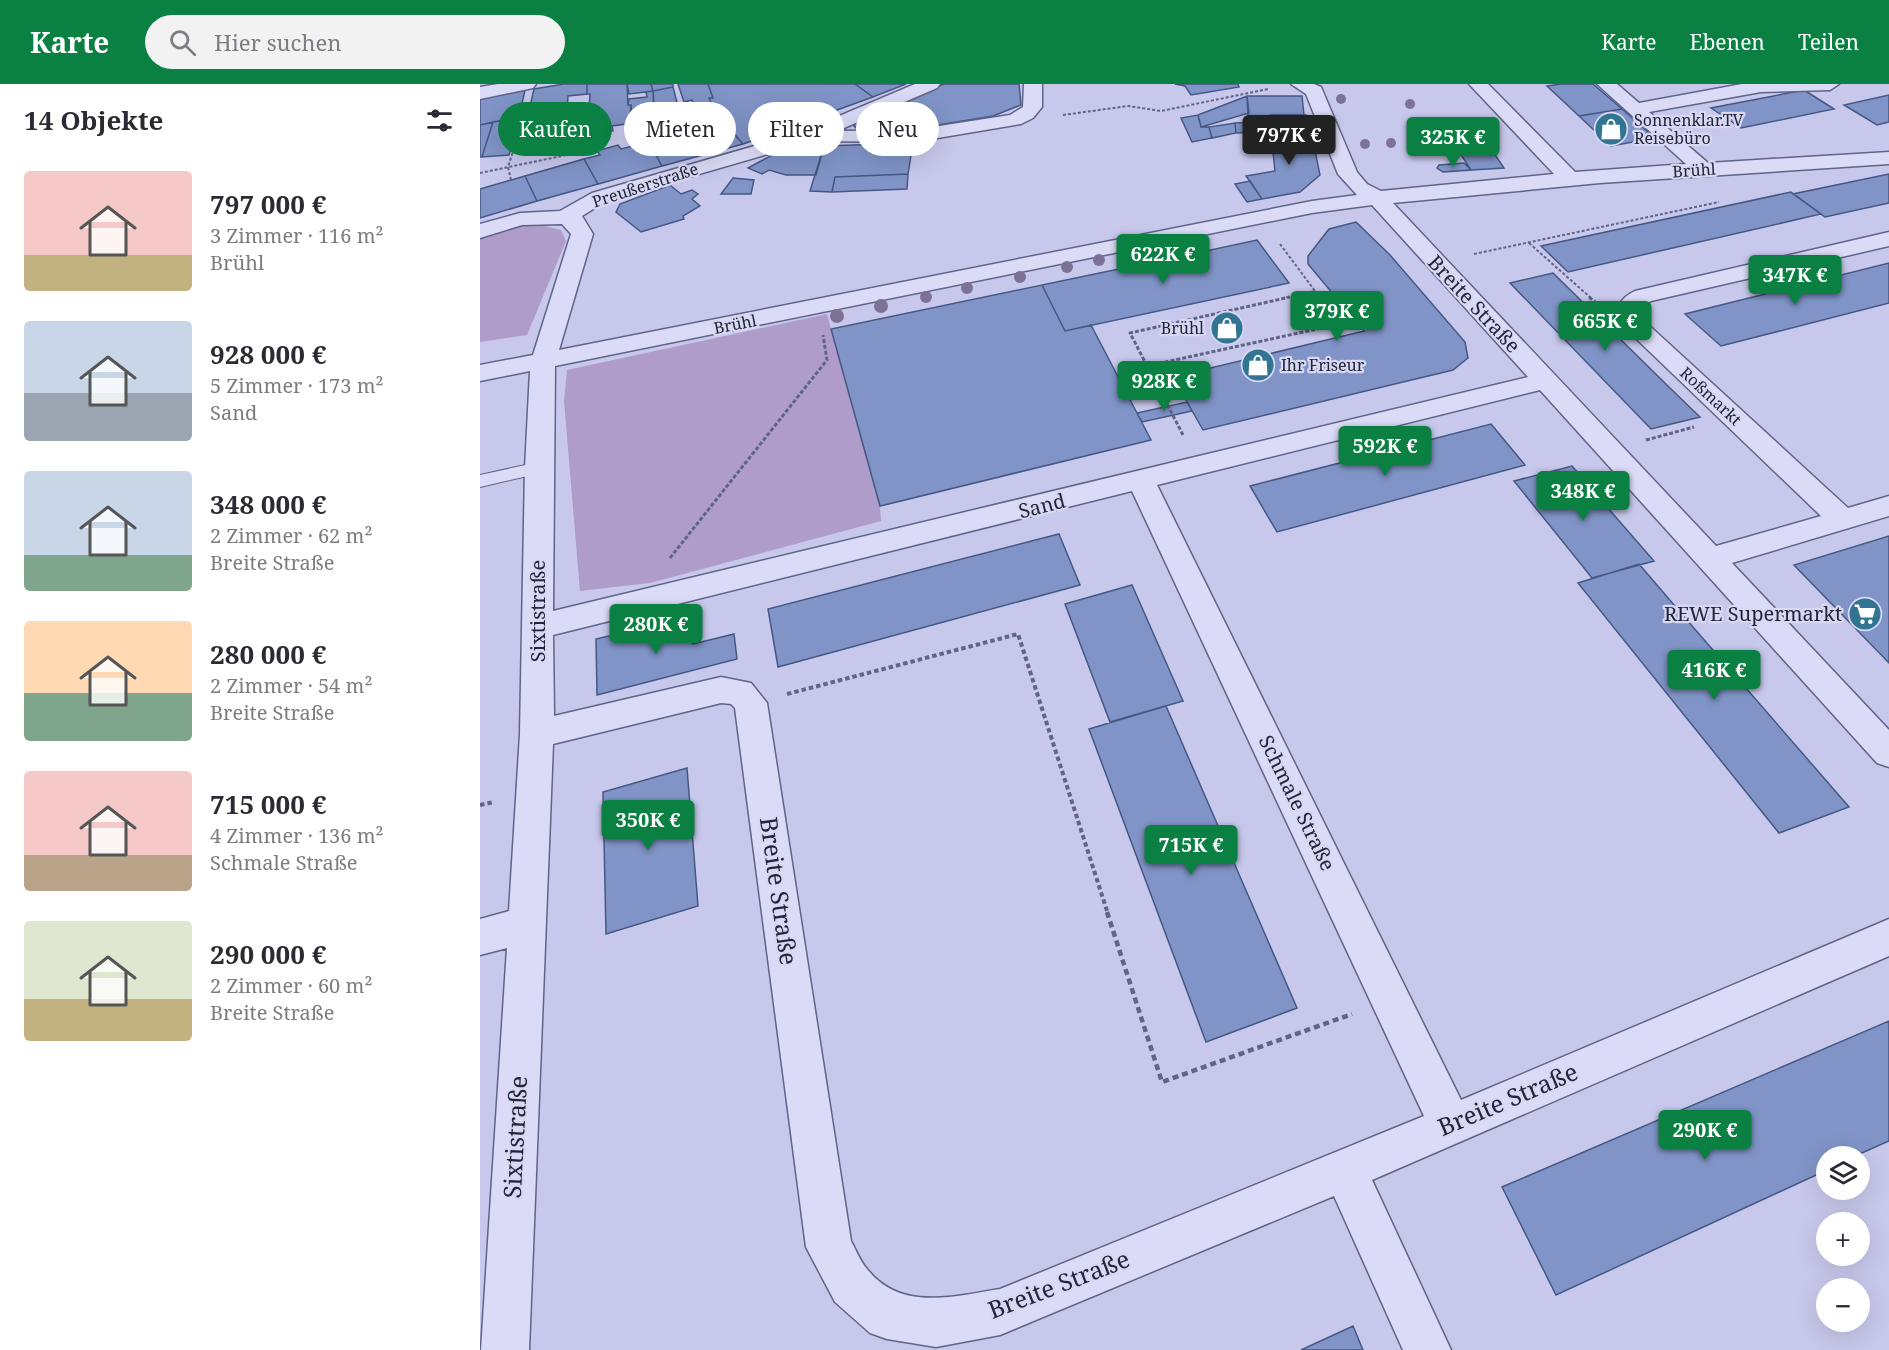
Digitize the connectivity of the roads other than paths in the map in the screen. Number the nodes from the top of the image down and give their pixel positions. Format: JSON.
{"nodes":[{"id":1,"x":527,"y":84,"type":"edge"},
{"id":2,"x":931,"y":84,"type":"edge"},
{"id":3,"x":1033,"y":84,"type":"edge"},
{"id":4,"x":1300,"y":84,"type":"edge"},
{"id":5,"x":1478,"y":84,"type":"edge"},
{"id":6,"x":1606,"y":84,"type":"edge"},
{"id":7,"x":1830,"y":84,"type":"edge"},
{"id":8,"x":480,"y":93,"type":"edge"},
{"id":9,"x":1635,"y":109,"type":"junction"},
{"id":10,"x":844,"y":121,"type":"edge"},
{"id":11,"x":844,"y":137,"type":"edge"},
{"id":12,"x":748,"y":154,"type":"edge"},
{"id":13,"x":1889,"y":158,"type":"edge"},
{"id":14,"x":1704,"y":170,"type":"junction"},
{"id":15,"x":1569,"y":178,"type":"junction"},
{"id":16,"x":1377,"y":198,"type":"junction"},
{"id":17,"x":565,"y":217,"type":"junction"},
{"id":18,"x":480,"y":231,"type":"edge"},
{"id":19,"x":1889,"y":239,"type":"edge"},
{"id":20,"x":543,"y":361,"type":"junction"},
{"id":21,"x":480,"y":373,"type":"edge"},
{"id":22,"x":1545,"y":381,"type":"junction"},
{"id":23,"x":539,"y":468,"type":"junction"},
{"id":24,"x":480,"y":481,"type":"edge"},
{"id":25,"x":1142,"y":481,"type":"junction"},
{"id":26,"x":1889,"y":506,"type":"edge"},
{"id":27,"x":1844,"y":519,"type":"junction"},
{"id":28,"x":1709,"y":559,"type":"junction"},
{"id":29,"x":538,"y":627,"type":"junction"},
{"id":30,"x":537,"y":734,"type":"junction"},
{"id":31,"x":1889,"y":753,"type":"edge"},
{"id":32,"x":526,"y":924,"type":"junction"},
{"id":33,"x":480,"y":937,"type":"edge"},
{"id":34,"x":1889,"y":937,"type":"edge"},
{"id":35,"x":1451,"y":1126,"type":"junction"},
{"id":36,"x":1344,"y":1168,"type":"junction"},
{"id":37,"x":505,"y":1350,"type":"edge"},
{"id":38,"x":1427,"y":1350,"type":"edge"}],
"edges":[{"from":1,"to":8,"type":"street"},
{"from":2,"to":10,"type":"street","name":"Preußerstraße"},
{"from":3,"to":11,"type":"street"},
{"from":4,"to":16,"type":"street","name":"Breite Straße"},
{"from":5,"to":15,"type":"street"},
{"from":6,"to":9,"type":"street"},
{"from":7,"to":9,"type":"street"},
{"from":9,"to":14,"type":"street"},
{"from":12,"to":17,"type":"street","name":"Preußerstraße"},
{"from":13,"to":14,"type":"street","name":"Brühl"},
{"from":14,"to":15,"type":"street","name":"Brühl"},
{"from":15,"to":16,"type":"street","name":"Brühl"},
{"from":16,"to":20,"type":"street","name":"Brühl"},
{"from":16,"to":22,"type":"street","name":"Breite Straße"},
{"from":17,"to":18,"type":"street","name":"Preußerstraße"},
{"from":17,"to":20,"type":"street","name":"Preußerstraße"},
{"from":19,"to":27,"type":"street","name":"Roßmarkt"},
{"from":20,"to":21,"type":"street"},
{"from":20,"to":23,"type":"street","name":"Sixtistraße"},
{"from":22,"to":25,"type":"street","name":"Sand"},
{"from":22,"to":28,"type":"street","name":"Breite Straße"},
{"from":23,"to":24,"type":"lane"},
{"from":23,"to":29,"type":"street","name":"Sixtistraße"},
{"from":25,"to":29,"type":"street","name":"Sand"},
{"from":25,"to":35,"type":"street","name":"Schmale Straße"},
{"from":26,"to":27,"type":"street"},
{"from":27,"to":28,"type":"street"},
{"from":28,"to":31,"type":"street","name":"Breite Straße"},
{"from":29,"to":30,"type":"street","name":"Sixtistraße"},
{"from":30,"to":32,"type":"street","name":"Sixtistraße"},
{"from":30,"to":36,"type":"street","name":"Breite Straße"},
{"from":32,"to":33,"type":"street"},
{"from":32,"to":37,"type":"street","name":"Sixtistraße"},
{"from":34,"to":35,"type":"street","name":"Breite Straße"},
{"from":35,"to":36,"type":"street","name":"Breite Straße"},
{"from":36,"to":38,"type":"street"}]}
